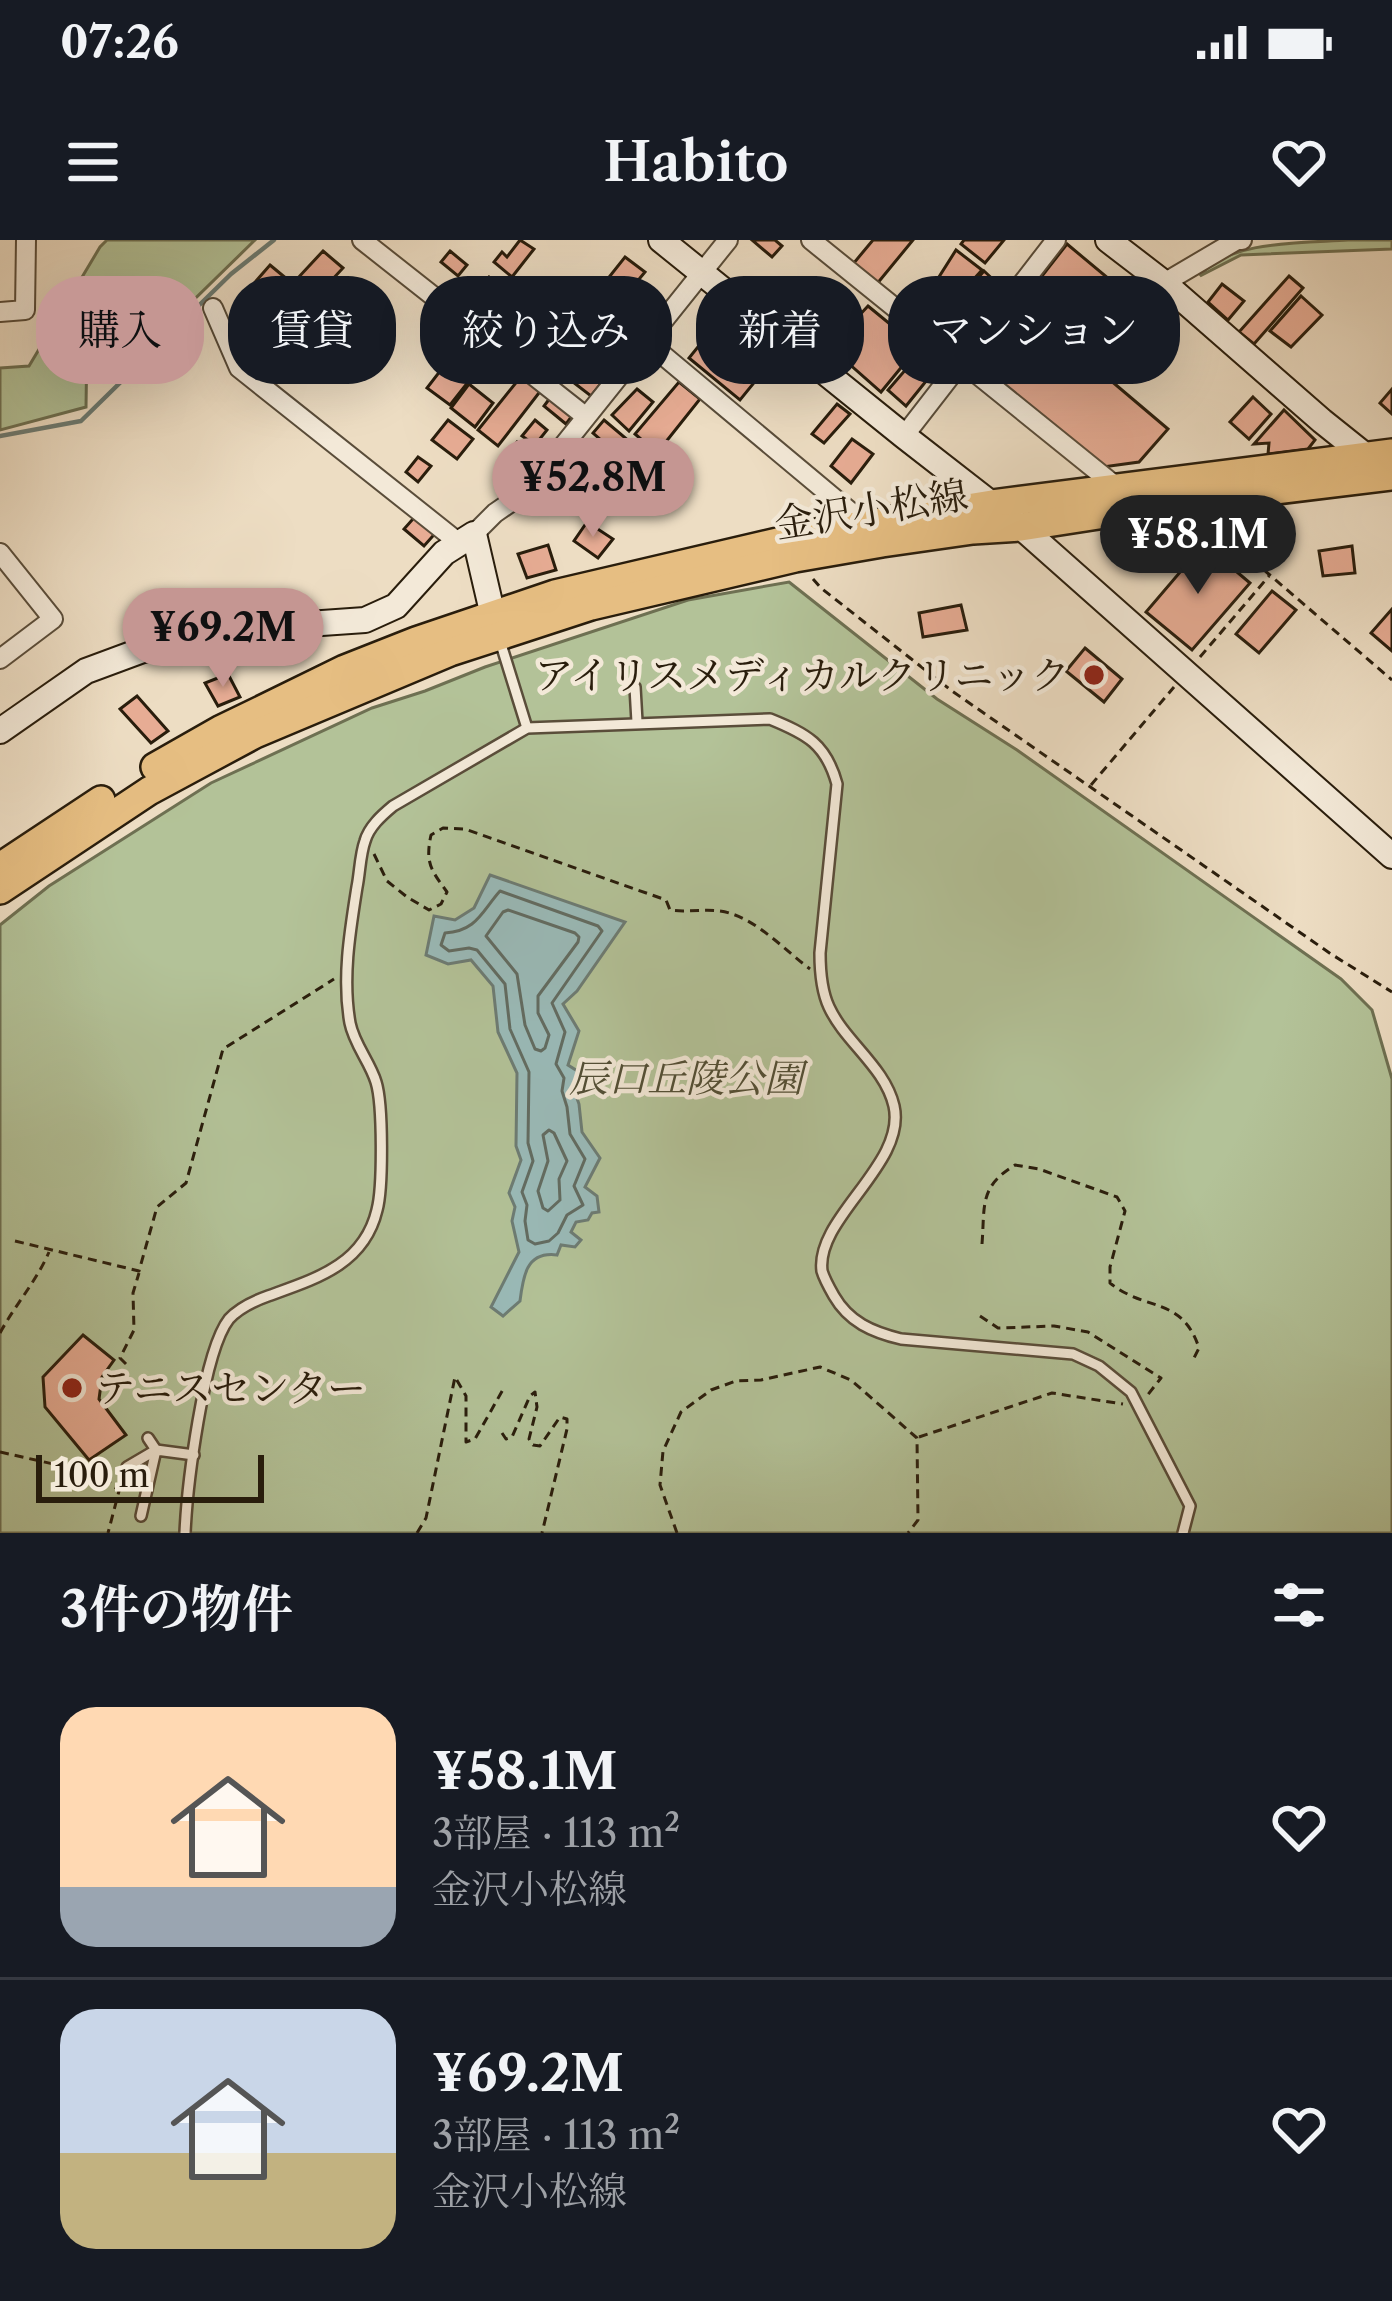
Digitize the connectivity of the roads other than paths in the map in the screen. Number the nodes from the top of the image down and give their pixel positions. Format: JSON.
{"nodes":[{"id":1,"x":26,"y":240,"type":"edge"},
{"id":2,"x":362,"y":240,"type":"edge"},
{"id":3,"x":661,"y":240,"type":"edge"},
{"id":4,"x":728,"y":240,"type":"edge"},
{"id":5,"x":811,"y":240,"type":"edge"},
{"id":6,"x":1056,"y":240,"type":"edge"},
{"id":7,"x":1108,"y":240,"type":"edge"},
{"id":8,"x":1242,"y":240,"type":"edge"},
{"id":9,"x":701,"y":272,"type":"junction"},
{"id":10,"x":1028,"y":276,"type":"edge"},
{"id":11,"x":1154,"y":276,"type":"edge"},
{"id":12,"x":1177,"y":276,"type":"edge"},
{"id":13,"x":1180,"y":298,"type":"edge"},
{"id":14,"x":888,"y":302,"type":"edge"},
{"id":15,"x":213,"y":308,"type":"dead end"},
{"id":16,"x":672,"y":308,"type":"edge"},
{"id":17,"x":0,"y":311,"type":"edge"},
{"id":18,"x":672,"y":363,"type":"edge"},
{"id":19,"x":611,"y":384,"type":"edge"},
{"id":20,"x":944,"y":384,"type":"edge"},
{"id":21,"x":989,"y":384,"type":"edge"},
{"id":22,"x":585,"y":416,"type":"junction"},
{"id":23,"x":904,"y":436,"type":"junction"},
{"id":24,"x":1387,"y":468,"type":"edge"},
{"id":25,"x":1118,"y":488,"type":"junction"},
{"id":26,"x":992,"y":504,"type":"junction"},
{"id":27,"x":865,"y":524,"type":"junction"},
{"id":28,"x":1021,"y":526,"type":"junction"},
{"id":29,"x":466,"y":538,"type":"junction"},
{"id":30,"x":0,"y":554,"type":"edge"},
{"id":31,"x":496,"y":626,"type":"junction"},
{"id":32,"x":0,"y":659,"type":"edge"},
{"id":33,"x":635,"y":687,"type":"dead end"},
{"id":34,"x":637,"y":722,"type":"junction"},
{"id":35,"x":526,"y":728,"type":"junction"},
{"id":36,"x":0,"y":731,"type":"edge"},
{"id":37,"x":1392,"y":856,"type":"edge"},
{"id":38,"x":0,"y":867,"type":"edge"},
{"id":39,"x":0,"y":890,"type":"edge"},
{"id":40,"x":148,"y":1438,"type":"dead end"},
{"id":41,"x":156,"y":1450,"type":"junction"},
{"id":42,"x":194,"y":1455,"type":"junction"},
{"id":43,"x":127,"y":1468,"type":"road end"},
{"id":44,"x":141,"y":1516,"type":"dead end"},
{"id":45,"x":185,"y":1533,"type":"edge"},
{"id":46,"x":1183,"y":1533,"type":"edge"}],
"edges":[{"from":1,"to":17,"type":"street"},
{"from":2,"to":22,"type":"street"},
{"from":3,"to":9,"type":"street"},
{"from":4,"to":9,"type":"street"},
{"from":5,"to":14,"type":"street"},
{"from":6,"to":10,"type":"street"},
{"from":7,"to":11,"type":"street"},
{"from":8,"to":12,"type":"street"},
{"from":9,"to":16,"type":"street"},
{"from":9,"to":23,"type":"street"},
{"from":13,"to":24,"type":"street"},
{"from":15,"to":29,"type":"street"},
{"from":18,"to":27,"type":"street"},
{"from":19,"to":22,"type":"street"},
{"from":20,"to":23,"type":"street"},
{"from":21,"to":25,"type":"street"},
{"from":22,"to":29,"type":"street"},
{"from":23,"to":26,"type":"street"},
{"from":24,"to":25,"type":"main road","name":"金沢小松線"},
{"from":24,"to":28,"type":"main road","name":"金沢小松線"},
{"from":25,"to":26,"type":"main road","name":"金沢小松線"},
{"from":26,"to":27,"type":"main road","name":"金沢小松線"},
{"from":26,"to":28,"type":"street"},
{"from":27,"to":31,"type":"main road","name":"金沢小松線"},
{"from":28,"to":31,"type":"main road","name":"金沢小松線"},
{"from":28,"to":37,"type":"street"},
{"from":29,"to":31,"type":"street"},
{"from":29,"to":36,"type":"street"},
{"from":30,"to":32,"type":"street"},
{"from":31,"to":35,"type":"lane"},
{"from":31,"to":38,"type":"main road","name":"金沢小松線"},
{"from":31,"to":39,"type":"main road","name":"金沢小松線"},
{"from":33,"to":34,"type":"lane"},
{"from":34,"to":35,"type":"lane"},
{"from":34,"to":46,"type":"lane"},
{"from":35,"to":42,"type":"lane"},
{"from":40,"to":41,"type":"lane"},
{"from":41,"to":42,"type":"lane"},
{"from":41,"to":43,"type":"lane"},
{"from":41,"to":44,"type":"lane"},
{"from":42,"to":45,"type":"lane"}]}
